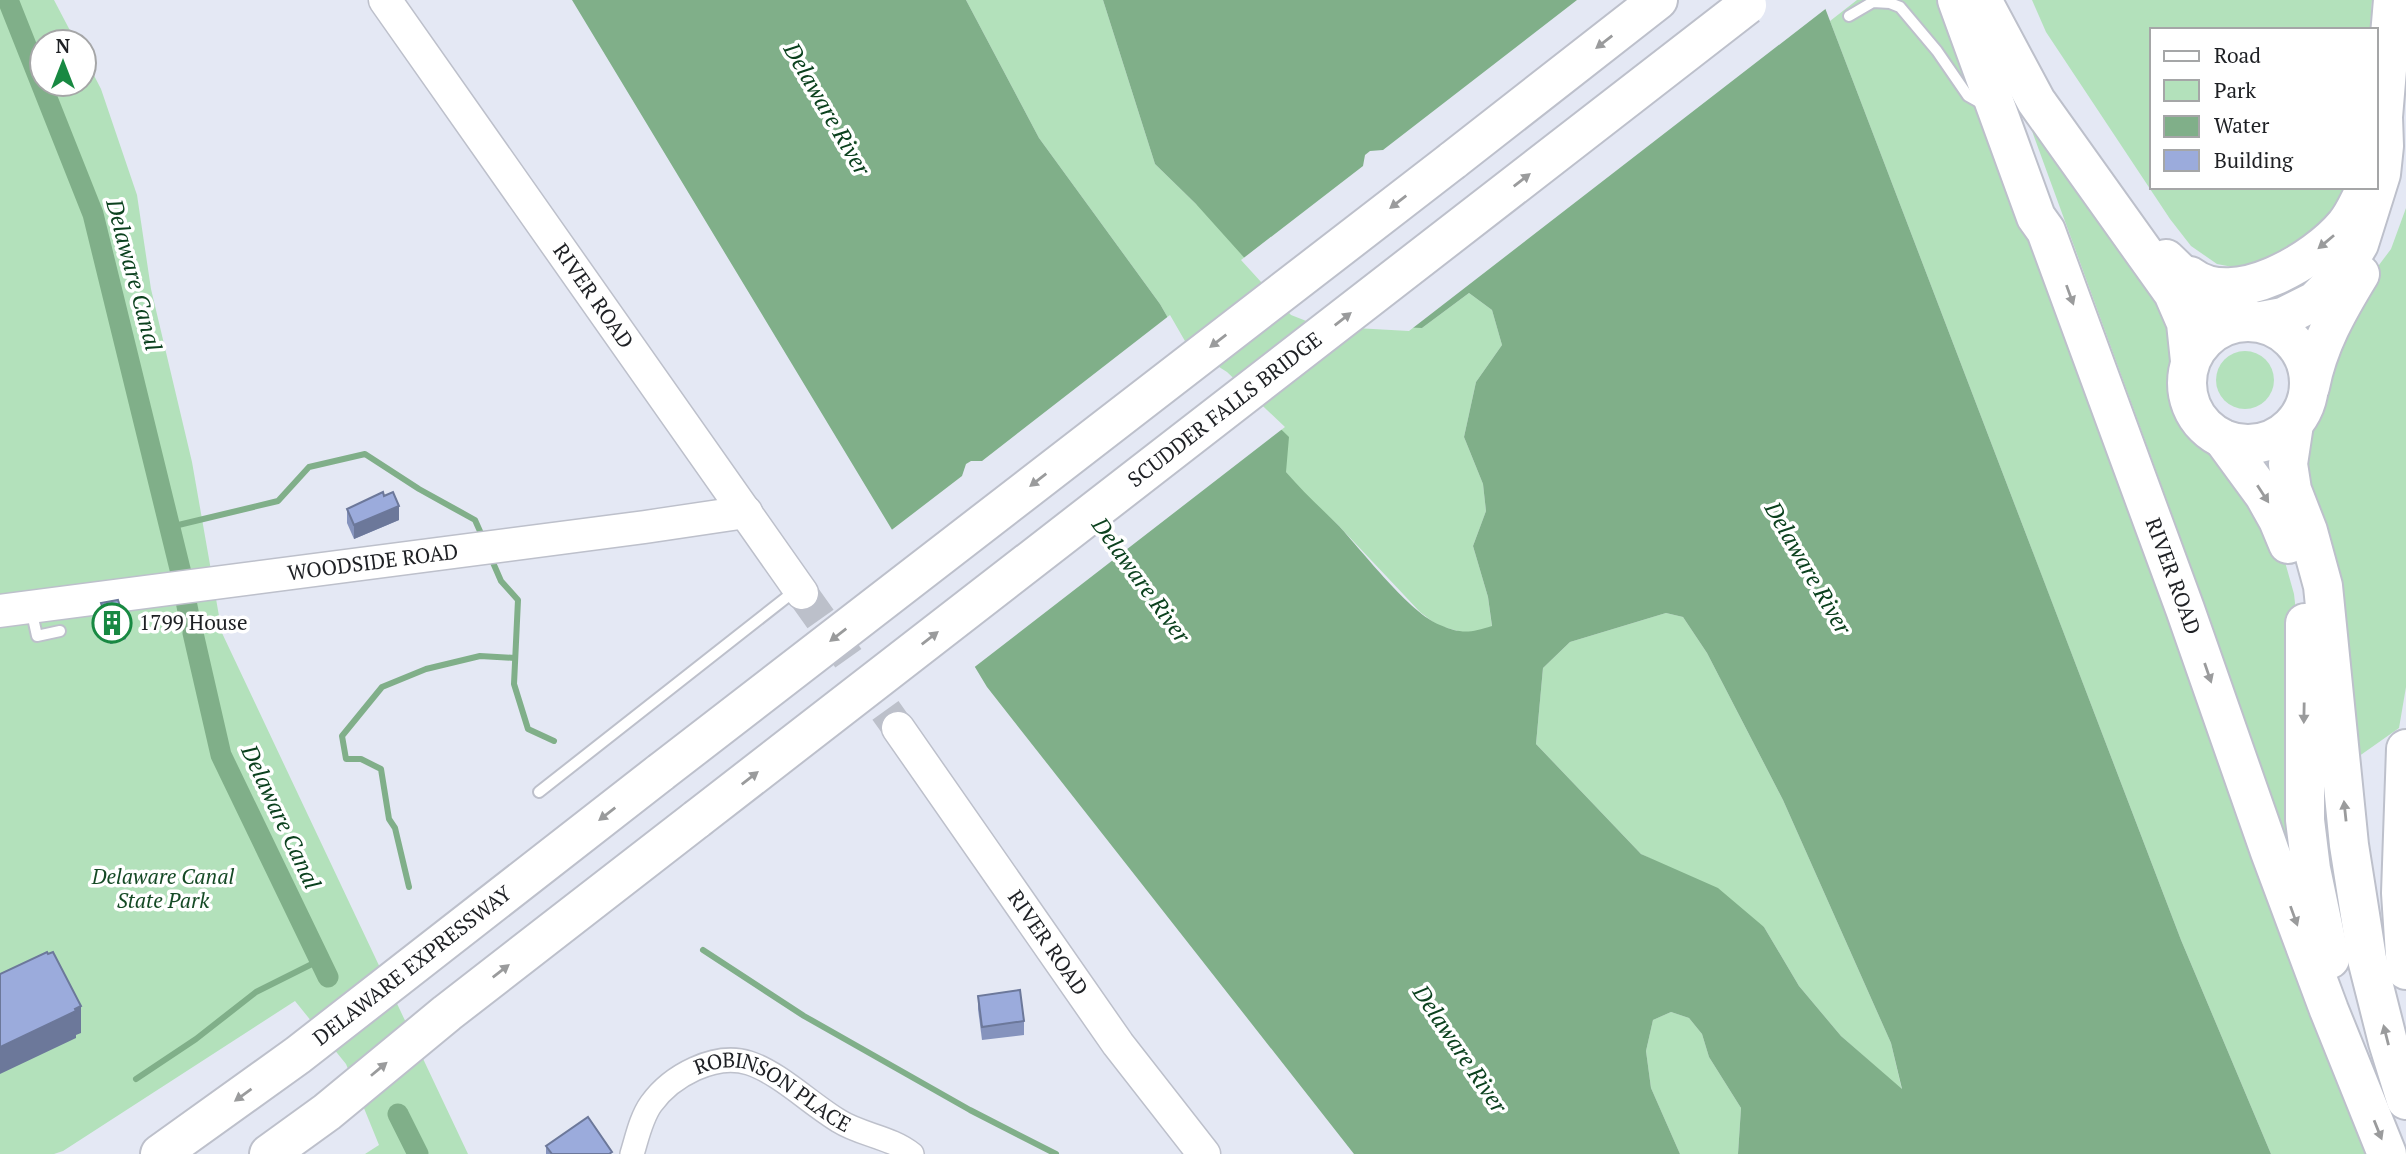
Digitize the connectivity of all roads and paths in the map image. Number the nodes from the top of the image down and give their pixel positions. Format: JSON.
{"nodes":[{"id":1,"x":386,"y":0,"type":"edge"},
{"id":2,"x":1658,"y":0,"type":"edge"},
{"id":3,"x":1754,"y":0,"type":"edge"},
{"id":4,"x":2393,"y":0,"type":"edge"},
{"id":5,"x":1982,"y":2,"type":"edge"},
{"id":6,"x":1849,"y":16,"type":"dead end"},
{"id":7,"x":1999,"y":112,"type":"junction"},
{"id":8,"x":2380,"y":128,"type":"edge"},
{"id":9,"x":2406,"y":156,"type":"edge"},
{"id":10,"x":2378,"y":184,"type":"edge"},
{"id":11,"x":2364,"y":189,"type":"edge"},
{"id":12,"x":2376,"y":189,"type":"edge"},
{"id":13,"x":2046,"y":230,"type":"junction"},
{"id":14,"x":2166,"y":258,"type":"junction"},
{"id":15,"x":2255,"y":321,"type":"junction"},
{"id":16,"x":2190,"y":361,"type":"junction"},
{"id":17,"x":2301,"y":410,"type":"junction"},
{"id":18,"x":2222,"y":439,"type":"junction"},
{"id":19,"x":746,"y":512,"type":"junction"},
{"id":20,"x":800,"y":590,"type":"joint"},
{"id":21,"x":15,"y":609,"type":"edge"},
{"id":22,"x":60,"y":631,"type":"dead end"},
{"id":23,"x":898,"y":728,"type":"tunnel mouth"},
{"id":24,"x":2406,"y":749,"type":"edge"},
{"id":25,"x":539,"y":792,"type":"dead end"},
{"id":26,"x":2406,"y":970,"type":"edge"},
{"id":27,"x":2351,"y":1061,"type":"junction"},
{"id":28,"x":2406,"y":1100,"type":"edge"},
{"id":29,"x":307,"y":1131,"type":"edge"},
{"id":30,"x":160,"y":1154,"type":"edge"},
{"id":31,"x":269,"y":1154,"type":"edge"},
{"id":32,"x":632,"y":1154,"type":"edge"},
{"id":33,"x":912,"y":1154,"type":"edge"},
{"id":34,"x":1204,"y":1154,"type":"edge"},
{"id":35,"x":2387,"y":1154,"type":"edge"}],
"edges":[{"from":1,"to":19,"type":"main road","name":"RIVER ROAD"},
{"from":2,"to":30,"type":"highway","name":"DELAWARE EXPRESSWAY","one_way":true,"bridge":true},
{"from":29,"to":3,"type":"highway","name":"SCUDDER FALLS BRIDGE","one_way":true,"bridge":true},
{"from":4,"to":8,"type":"highway"},
{"from":5,"to":7,"type":"highway","name":"RIVER ROAD"},
{"from":5,"to":13,"type":"highway"},
{"from":5,"to":14,"type":"highway"},
{"from":5,"to":16,"type":"highway"},
{"from":6,"to":7,"type":"lane"},
{"from":7,"to":13,"type":"highway","name":"RIVER ROAD"},
{"from":8,"to":10,"type":"highway"},
{"from":9,"to":17,"type":"highway"},
{"from":11,"to":14,"type":"highway","one_way":true},
{"from":12,"to":15,"type":"highway"},
{"from":13,"to":27,"type":"highway","name":"RIVER ROAD","one_way":true},
{"from":14,"to":15,"type":"highway"},
{"from":15,"to":16,"type":"highway"},
{"from":15,"to":17,"type":"highway"},
{"from":16,"to":18,"type":"highway"},
{"from":17,"to":18,"type":"highway"},
{"from":28,"to":17,"type":"highway","one_way":true},
{"from":18,"to":27,"type":"highway","one_way":true},
{"from":19,"to":20,"type":"main road","name":"RIVER ROAD"},
{"from":19,"to":21,"type":"main road","name":"WOODSIDE ROAD"},
{"from":20,"to":25,"type":"lane"},
{"from":21,"to":22,"type":"lane"},
{"from":23,"to":34,"type":"main road","name":"RIVER ROAD"},
{"from":24,"to":26,"type":"highway"},
{"from":27,"to":35,"type":"highway","name":"RIVER ROAD","one_way":true},
{"from":29,"to":31,"type":"highway"},
{"from":32,"to":33,"type":"street","name":"ROBINSON PLACE"}]}
